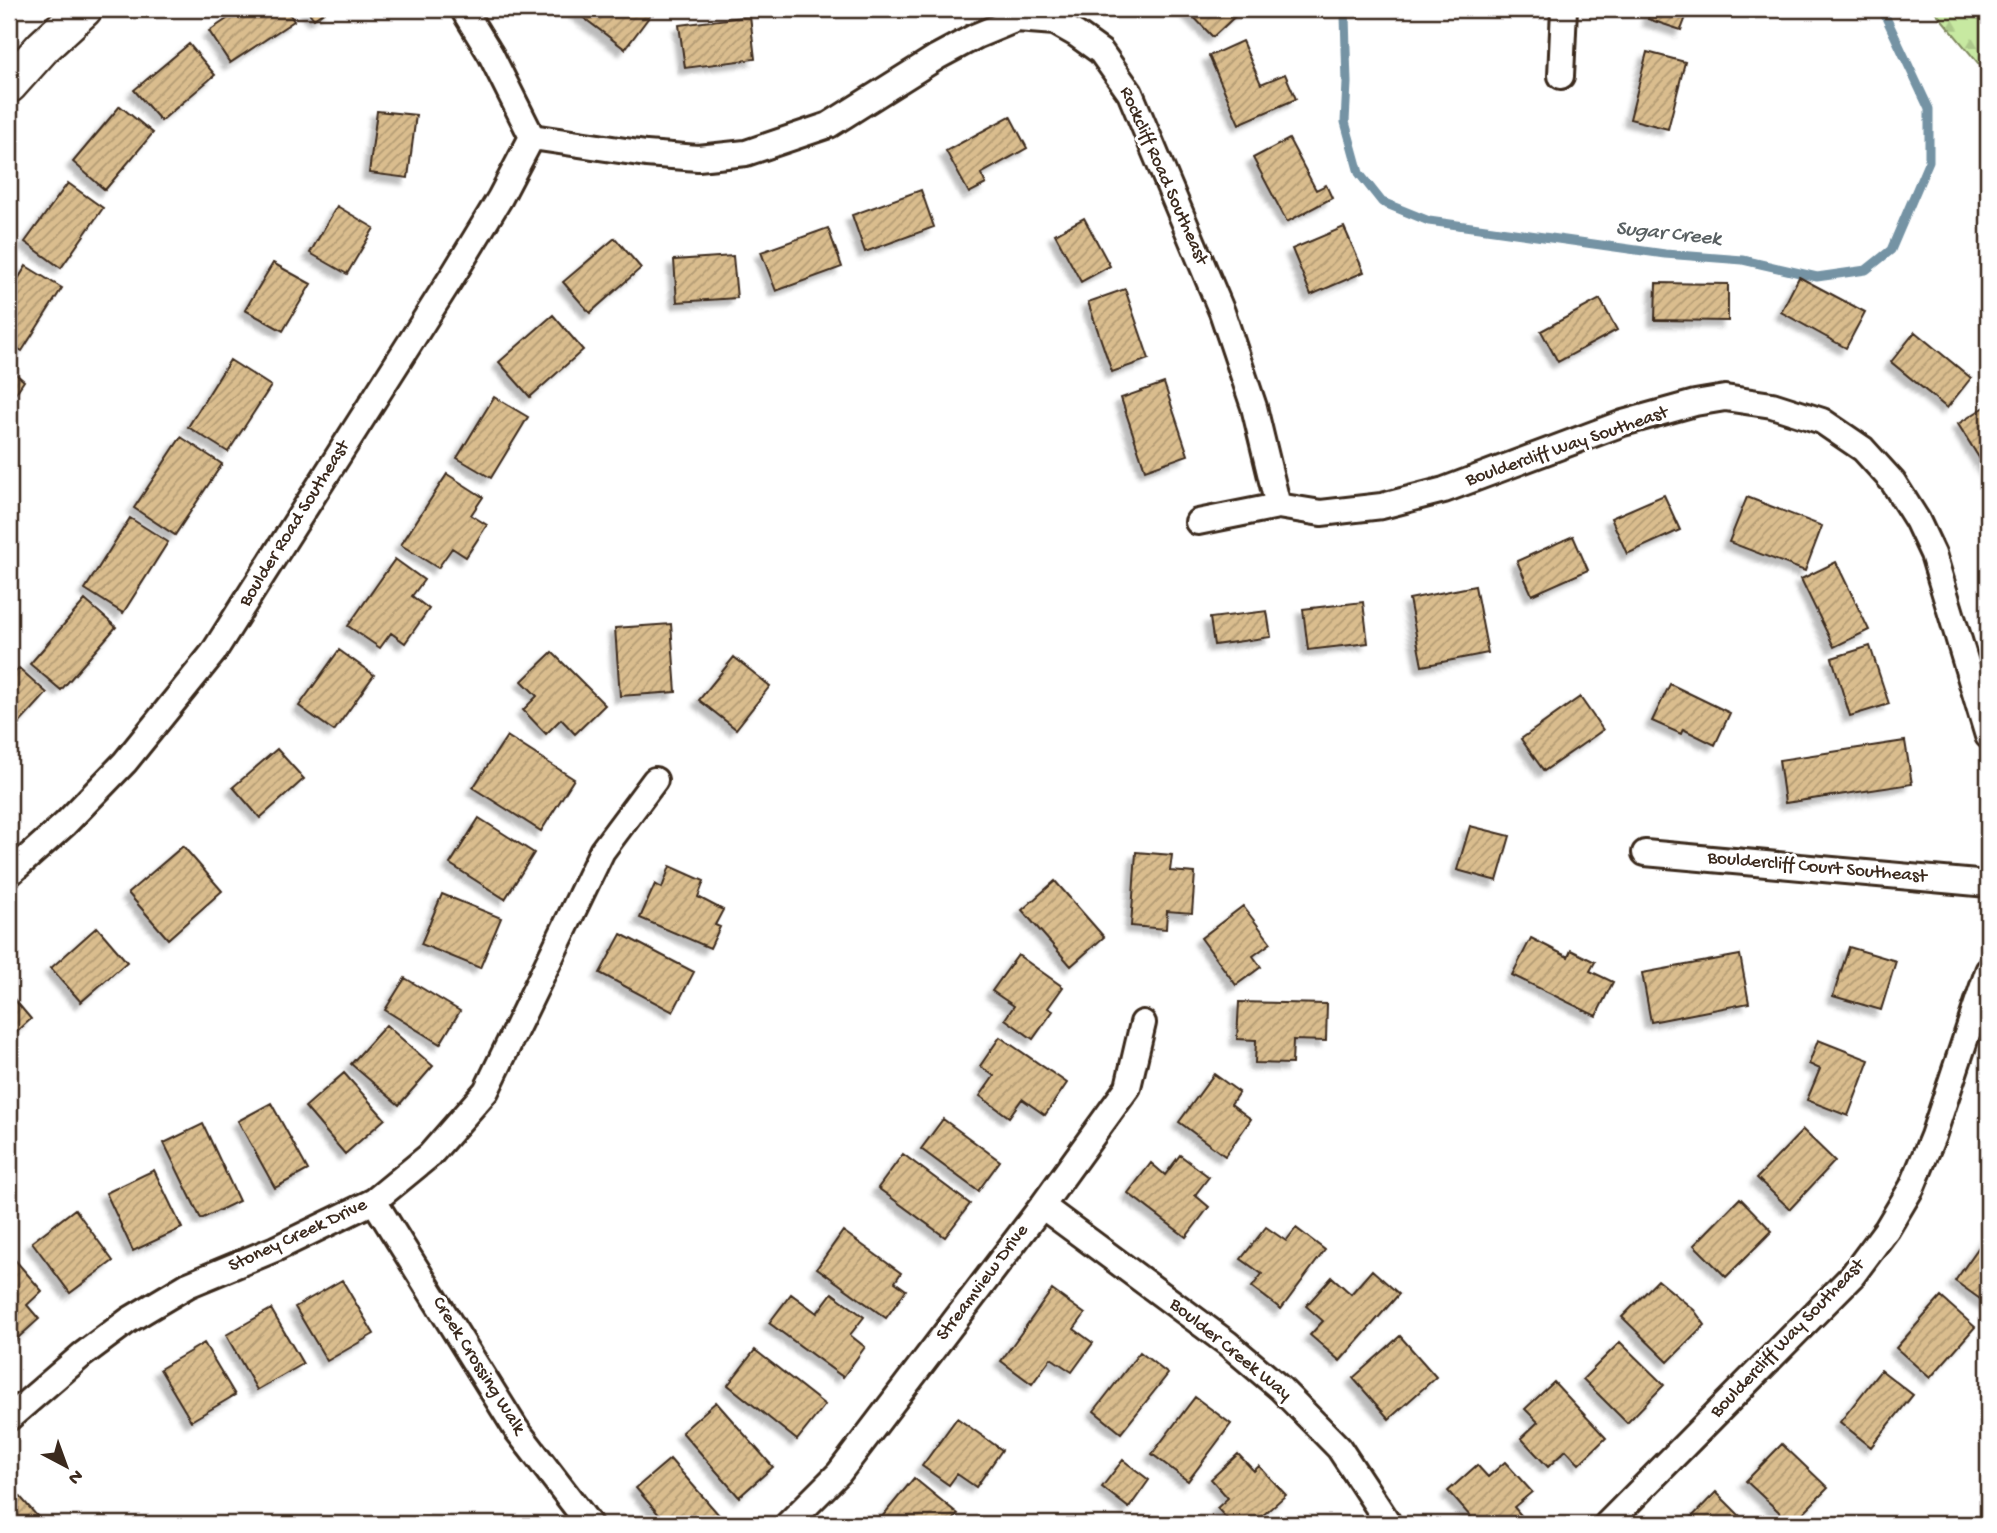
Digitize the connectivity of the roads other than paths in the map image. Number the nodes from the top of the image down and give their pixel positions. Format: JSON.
{"nodes":[{"id":1,"x":84,"y":9,"type":"edge"},
{"id":2,"x":463,"y":9,"type":"edge"},
{"id":3,"x":1564,"y":9,"type":"edge"},
{"id":4,"x":1560,"y":76,"type":"dead end"},
{"id":5,"x":9,"y":85,"type":"edge"},
{"id":6,"x":532,"y":137,"type":"junction"},
{"id":7,"x":1278,"y":506,"type":"junction"},
{"id":8,"x":1198,"y":522,"type":"dead end"},
{"id":9,"x":1988,"y":736,"type":"edge"},
{"id":10,"x":655,"y":780,"type":"dead end"},
{"id":11,"x":1645,"y":853,"type":"dead end"},
{"id":12,"x":9,"y":874,"type":"edge"},
{"id":13,"x":1988,"y":884,"type":"edge"},
{"id":14,"x":1988,"y":971,"type":"edge"},
{"id":15,"x":1143,"y":1023,"type":"dead end"},
{"id":16,"x":374,"y":1201,"type":"junction"},
{"id":17,"x":1042,"y":1206,"type":"junction"},
{"id":18,"x":9,"y":1418,"type":"edge"},
{"id":19,"x":589,"y":1524,"type":"edge"},
{"id":20,"x":789,"y":1524,"type":"edge"},
{"id":21,"x":1389,"y":1524,"type":"edge"},
{"id":22,"x":1606,"y":1524,"type":"edge"}],
"edges":[{"from":1,"to":5,"type":"street"},
{"from":2,"to":6,"type":"street"},
{"from":3,"to":4,"type":"street"},
{"from":6,"to":7,"type":"street","name":"Rockcliff Road Southeast"},
{"from":6,"to":12,"type":"street","name":"Boulder Road Southeast"},
{"from":7,"to":8,"type":"street","name":"Bouldercliff Way Southeast"},
{"from":7,"to":9,"type":"street","name":"Bouldercliff Way Southeast"},
{"from":10,"to":16,"type":"street","name":"Stoney Creek Drive"},
{"from":11,"to":13,"type":"street","name":"Bouldercliff Court Southeast"},
{"from":14,"to":22,"type":"street","name":"Bouldercliff Way Southeast"},
{"from":15,"to":17,"type":"street","name":"Streamview Drive"},
{"from":16,"to":18,"type":"street","name":"Stoney Creek Drive"},
{"from":16,"to":19,"type":"street","name":"Creek Crossing Walk"},
{"from":17,"to":20,"type":"street","name":"Streamview Drive"},
{"from":17,"to":21,"type":"street","name":"Boulder Creek Way"}]}
